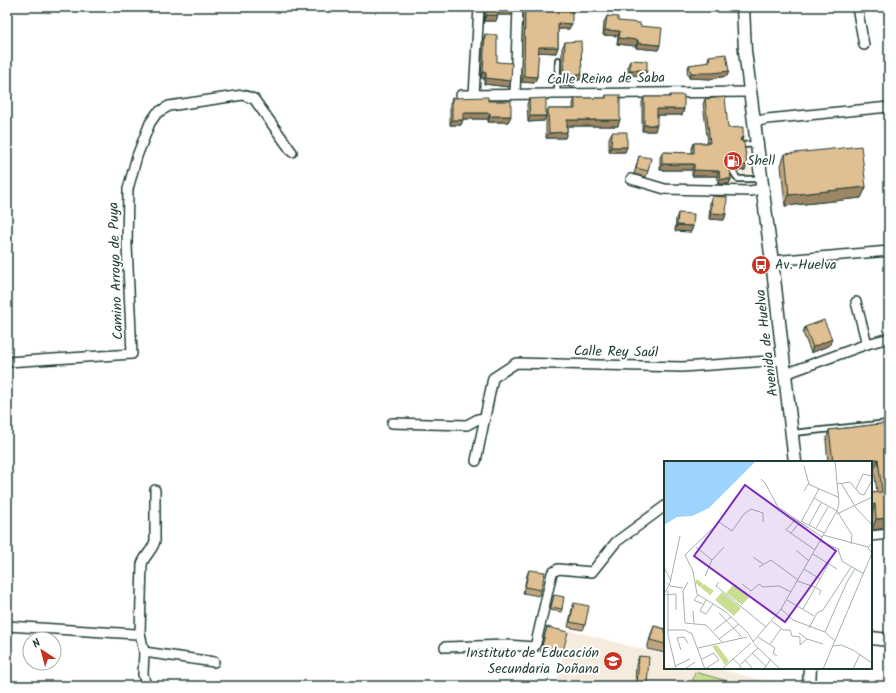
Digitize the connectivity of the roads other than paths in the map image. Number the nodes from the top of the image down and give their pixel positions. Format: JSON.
{"nodes":[{"id":1,"x":479,"y":7,"type":"edge"},
{"id":2,"x":518,"y":7,"type":"edge"},
{"id":3,"x":744,"y":7,"type":"edge"},
{"id":4,"x":857,"y":7,"type":"edge"},
{"id":5,"x":864,"y":45,"type":"dead end"},
{"id":6,"x":558,"y":60,"type":"dead end"},
{"id":7,"x":750,"y":92,"type":"junction"},
{"id":8,"x":515,"y":94,"type":"junction"},
{"id":9,"x":557,"y":94,"type":"junction"},
{"id":10,"x":461,"y":95,"type":"dead end"},
{"id":11,"x":474,"y":95,"type":"junction"},
{"id":12,"x":889,"y":107,"type":"edge"},
{"id":13,"x":754,"y":122,"type":"junction"},
{"id":14,"x":756,"y":144,"type":"junction"},
{"id":15,"x":742,"y":145,"type":"edge"},
{"id":16,"x":292,"y":152,"type":"dead end"},
{"id":17,"x":733,"y":172,"type":"dead end"},
{"id":18,"x":631,"y":179,"type":"dead end"},
{"id":19,"x":761,"y":184,"type":"junction"},
{"id":20,"x":889,"y":251,"type":"edge"},
{"id":21,"x":772,"y":261,"type":"junction"},
{"id":22,"x":856,"y":302,"type":"dead end"},
{"id":23,"x":889,"y":338,"type":"edge"},
{"id":24,"x":867,"y":344,"type":"junction"},
{"id":25,"x":784,"y":360,"type":"junction"},
{"id":26,"x":7,"y":362,"type":"edge"},
{"id":27,"x":785,"y":374,"type":"junction"},
{"id":28,"x":485,"y":418,"type":"junction"},
{"id":29,"x":889,"y":423,"type":"edge"},
{"id":30,"x":392,"y":424,"type":"dead end"},
{"id":31,"x":792,"y":433,"type":"junction"},
{"id":32,"x":476,"y":461,"type":"dead end"},
{"id":33,"x":795,"y":461,"type":"edge"},
{"id":34,"x":155,"y":490,"type":"dead end"},
{"id":35,"x":664,"y":507,"type":"edge"},
{"id":36,"x":889,"y":534,"type":"edge"},
{"id":37,"x":872,"y":536,"type":"edge"},
{"id":38,"x":7,"y":626,"type":"edge"},
{"id":39,"x":140,"y":633,"type":"junction"},
{"id":40,"x":872,"y":638,"type":"edge"},
{"id":41,"x":889,"y":640,"type":"edge"},
{"id":42,"x":445,"y":647,"type":"dead end"},
{"id":43,"x":144,"y":652,"type":"junction"},
{"id":44,"x":214,"y":662,"type":"dead end"},
{"id":45,"x":810,"y":669,"type":"edge"},
{"id":46,"x":146,"y":686,"type":"edge"},
{"id":47,"x":809,"y":686,"type":"edge"}],
"edges":[{"from":1,"to":11,"type":"street"},
{"from":2,"to":8,"type":"street"},
{"from":3,"to":7,"type":"street","name":"Avenida de Huelva"},
{"from":4,"to":5,"type":"street"},
{"from":6,"to":9,"type":"lane"},
{"from":7,"to":9,"type":"street","name":"Calle Reina de Saba"},
{"from":7,"to":13,"type":"street","name":"Avenida de Huelva"},
{"from":8,"to":9,"type":"street","name":"Calle Reina de Saba"},
{"from":8,"to":11,"type":"street","name":"Calle Reina de Saba"},
{"from":10,"to":11,"type":"street","name":"Calle Reina de Saba"},
{"from":12,"to":13,"type":"street"},
{"from":13,"to":14,"type":"street","name":"Avenida de Huelva"},
{"from":14,"to":15,"type":"lane"},
{"from":14,"to":19,"type":"street","name":"Avenida de Huelva"},
{"from":16,"to":26,"type":"street","name":"Camino Arroyo de Puya"},
{"from":17,"to":19,"type":"lane"},
{"from":18,"to":19,"type":"street"},
{"from":19,"to":21,"type":"street","name":"Avenida de Huelva"},
{"from":20,"to":21,"type":"street"},
{"from":21,"to":25,"type":"street","name":"Avenida de Huelva"},
{"from":22,"to":24,"type":"street"},
{"from":23,"to":24,"type":"street"},
{"from":24,"to":27,"type":"street"},
{"from":25,"to":27,"type":"street","name":"Avenida de Huelva"},
{"from":25,"to":28,"type":"street","name":"Calle Rey Saúl"},
{"from":27,"to":31,"type":"street","name":"Avenida de Huelva"},
{"from":28,"to":30,"type":"street"},
{"from":28,"to":32,"type":"street","name":"Calle Rey Saúl"},
{"from":29,"to":31,"type":"lane"},
{"from":31,"to":33,"type":"street","name":"Avenida de Huelva"},
{"from":34,"to":39,"type":"street"},
{"from":35,"to":42,"type":"street"},
{"from":36,"to":37,"type":"street"},
{"from":38,"to":39,"type":"street"},
{"from":39,"to":43,"type":"street"},
{"from":40,"to":41,"type":"street"},
{"from":43,"to":44,"type":"street"},
{"from":43,"to":46,"type":"street"},
{"from":45,"to":47,"type":"street"}]}
